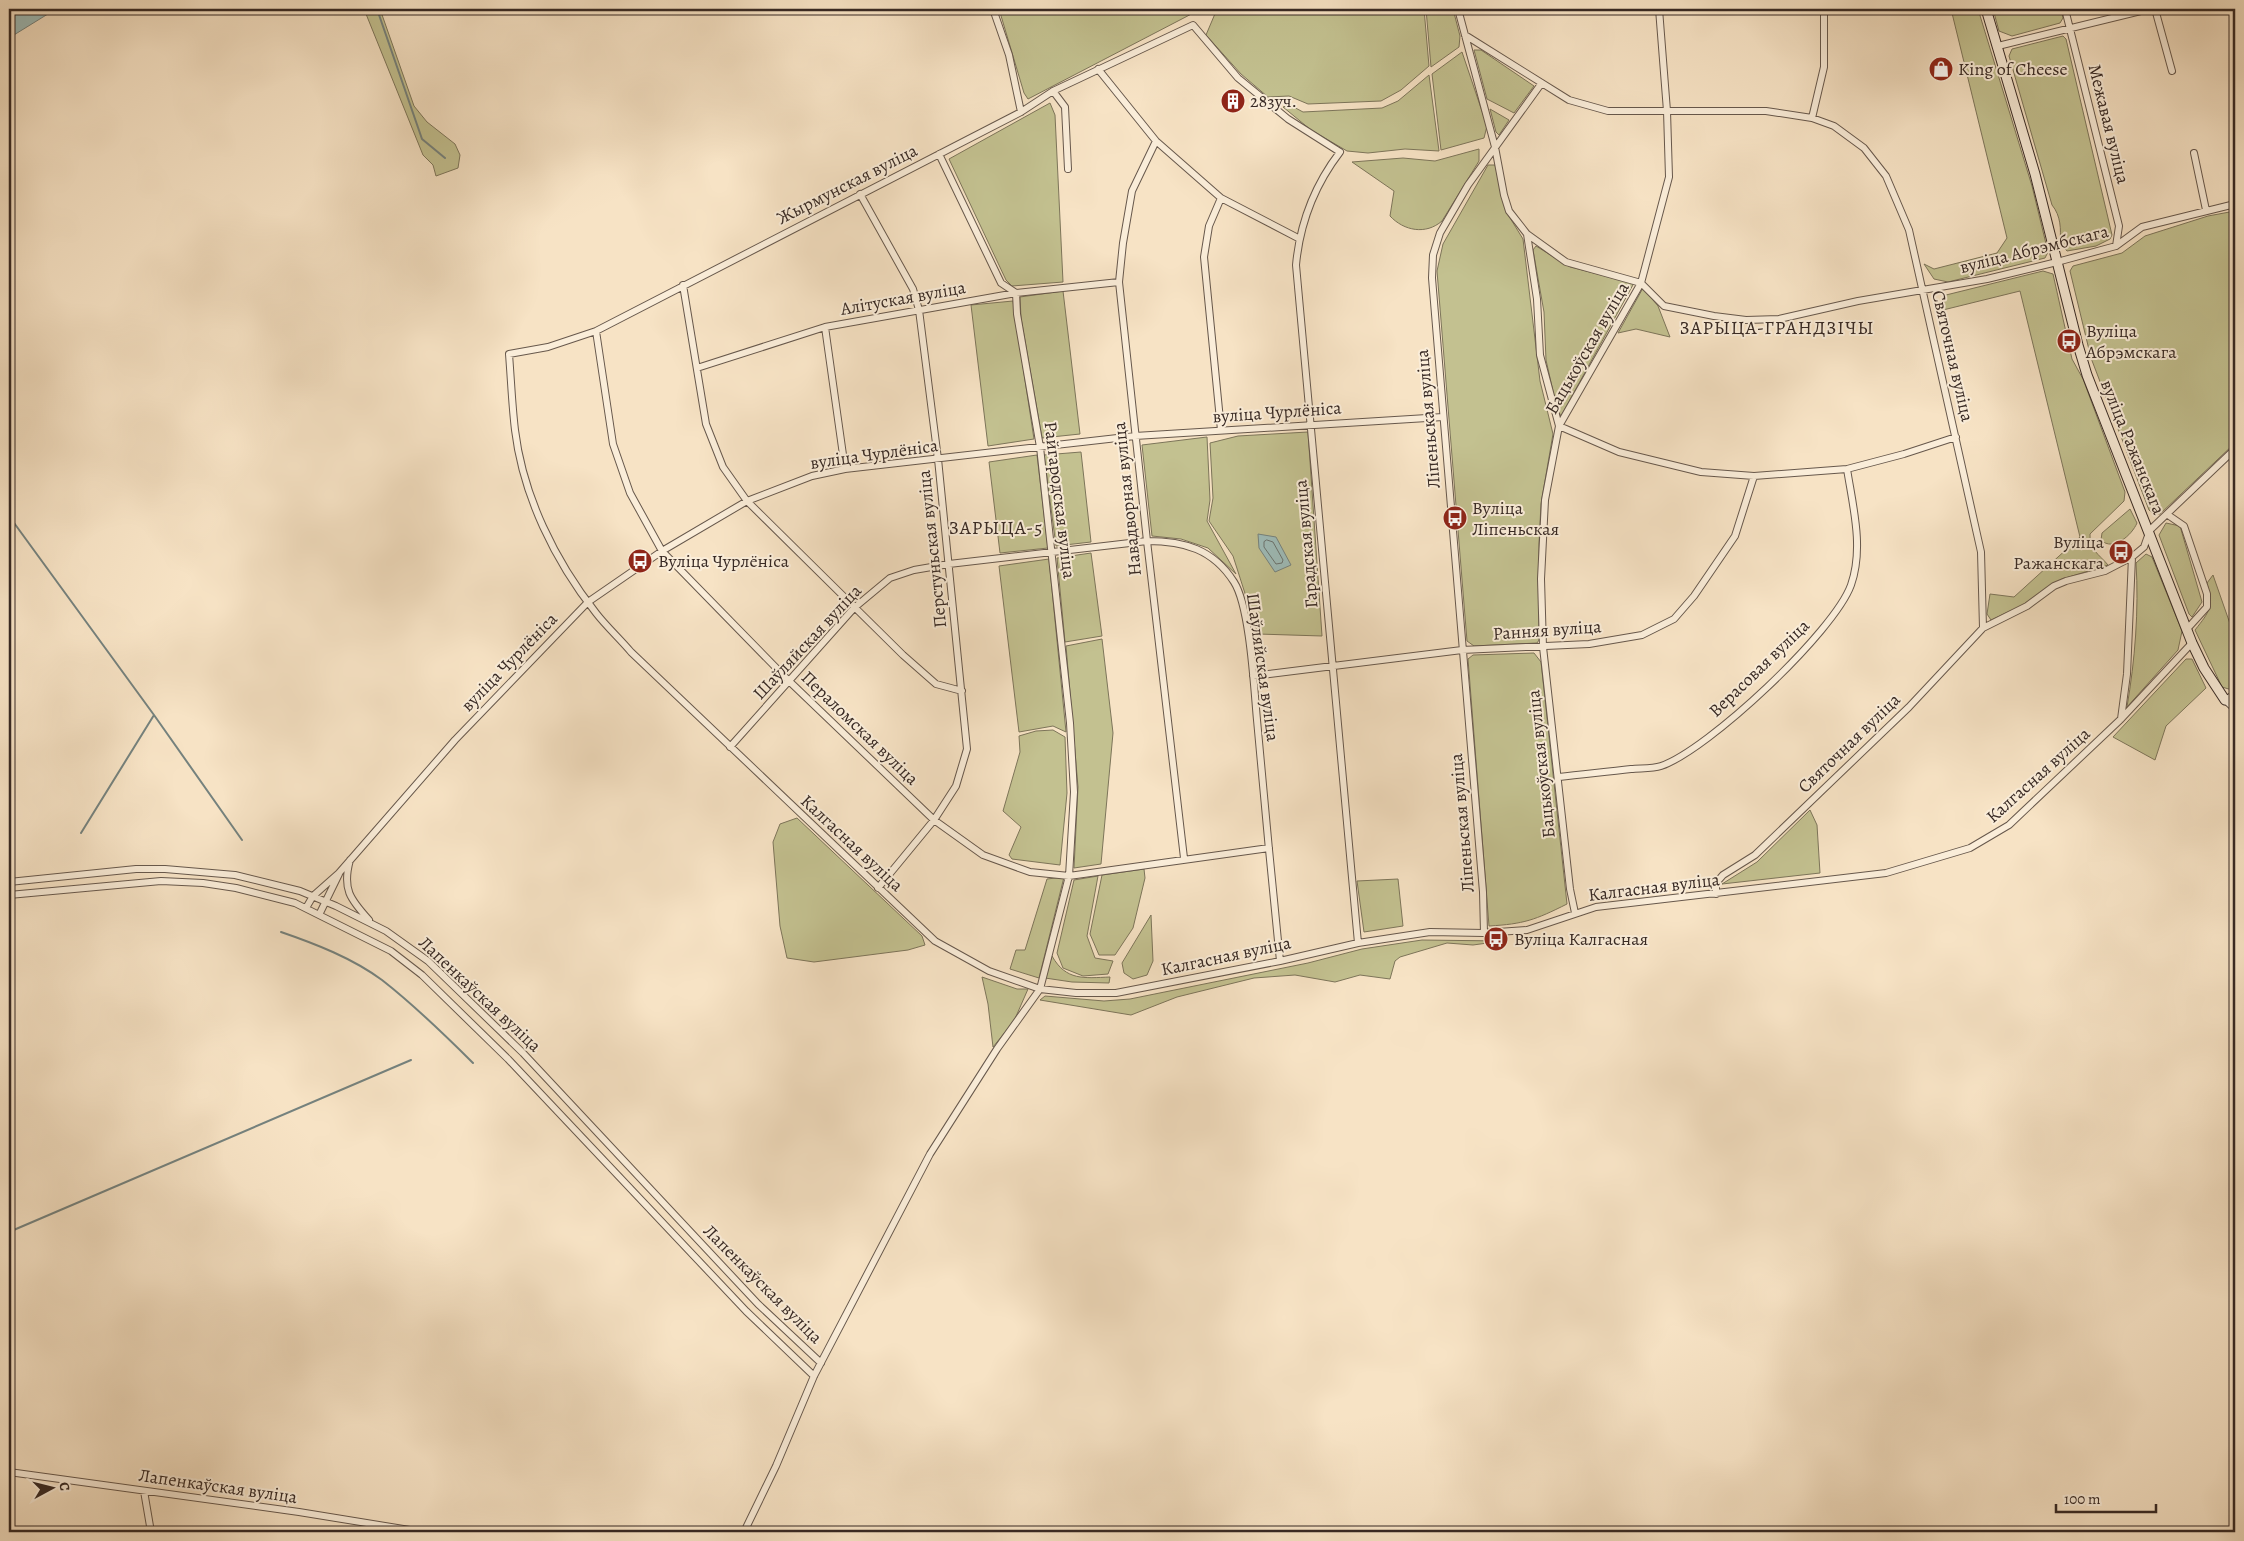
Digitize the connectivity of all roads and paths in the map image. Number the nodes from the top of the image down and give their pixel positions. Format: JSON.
{"nodes":[{"id":1,"x":992,"y":9,"type":"edge"},
{"id":2,"x":1458,"y":9,"type":"edge"},
{"id":3,"x":1659,"y":9,"type":"edge"},
{"id":4,"x":1824,"y":9,"type":"edge"},
{"id":5,"x":1986,"y":9,"type":"edge"},
{"id":6,"x":2065,"y":9,"type":"edge"},
{"id":7,"x":2149,"y":9,"type":"edge"},
{"id":8,"x":2155,"y":9,"type":"edge"},
{"id":9,"x":2070,"y":28,"type":"junction"},
{"id":10,"x":1465,"y":35,"type":"junction"},
{"id":11,"x":1998,"y":46,"type":"junction"},
{"id":12,"x":1098,"y":69,"type":"junction"},
{"id":13,"x":2172,"y":71,"type":"dead end"},
{"id":14,"x":1541,"y":84,"type":"junction"},
{"id":15,"x":1053,"y":90,"type":"junction"},
{"id":16,"x":1667,"y":111,"type":"junction"},
{"id":17,"x":1021,"y":112,"type":"junction"},
{"id":18,"x":1812,"y":118,"type":"junction"},
{"id":19,"x":1156,"y":141,"type":"junction"},
{"id":20,"x":1495,"y":147,"type":"junction"},
{"id":21,"x":1340,"y":152,"type":"joint"},
{"id":22,"x":2194,"y":153,"type":"dead end"},
{"id":23,"x":938,"y":154,"type":"junction"},
{"id":24,"x":1068,"y":169,"type":"dead end"},
{"id":25,"x":860,"y":194,"type":"junction"},
{"id":26,"x":1221,"y":198,"type":"junction"},
{"id":27,"x":2235,"y":204,"type":"edge"},
{"id":28,"x":2206,"y":210,"type":"junction"},
{"id":29,"x":1527,"y":234,"type":"junction"},
{"id":30,"x":1298,"y":238,"type":"junction"},
{"id":31,"x":2116,"y":246,"type":"junction"},
{"id":32,"x":2057,"y":262,"type":"junction"},
{"id":33,"x":1119,"y":282,"type":"junction"},
{"id":34,"x":1641,"y":283,"type":"junction"},
{"id":35,"x":683,"y":285,"type":"junction"},
{"id":36,"x":1924,"y":290,"type":"junction"},
{"id":37,"x":1016,"y":293,"type":"junction"},
{"id":38,"x":919,"y":310,"type":"junction"},
{"id":39,"x":825,"y":327,"type":"junction"},
{"id":40,"x":596,"y":330,"type":"junction"},
{"id":41,"x":509,"y":354,"type":"joint"},
{"id":42,"x":697,"y":368,"type":"junction"},
{"id":43,"x":1443,"y":417,"type":"junction"},
{"id":44,"x":1311,"y":424,"type":"junction"},
{"id":45,"x":1559,"y":426,"type":"junction"},
{"id":46,"x":1221,"y":430,"type":"junction"},
{"id":47,"x":1135,"y":436,"type":"junction"},
{"id":48,"x":1956,"y":437,"type":"junction"},
{"id":49,"x":1040,"y":447,"type":"junction"},
{"id":50,"x":2235,"y":449,"type":"edge"},
{"id":51,"x":938,"y":459,"type":"junction"},
{"id":52,"x":845,"y":469,"type":"junction"},
{"id":53,"x":1847,"y":469,"type":"junction"},
{"id":54,"x":1754,"y":476,"type":"junction"},
{"id":55,"x":747,"y":501,"type":"junction"},
{"id":56,"x":2168,"y":515,"type":"junction"},
{"id":57,"x":2150,"y":530,"type":"junction"},
{"id":58,"x":1147,"y":541,"type":"junction"},
{"id":59,"x":662,"y":551,"type":"junction"},
{"id":60,"x":1053,"y":552,"type":"junction"},
{"id":61,"x":2132,"y":557,"type":"junction"},
{"id":62,"x":949,"y":564,"type":"junction"},
{"id":63,"x":588,"y":602,"type":"junction"},
{"id":64,"x":854,"y":608,"type":"junction"},
{"id":65,"x":1983,"y":628,"type":"junction"},
{"id":66,"x":2187,"y":630,"type":"junction"},
{"id":67,"x":2192,"y":643,"type":"junction"},
{"id":68,"x":1544,"y":647,"type":"junction"},
{"id":69,"x":1462,"y":650,"type":"junction"},
{"id":70,"x":1331,"y":667,"type":"junction"},
{"id":71,"x":1253,"y":676,"type":"junction"},
{"id":72,"x":789,"y":681,"type":"junction"},
{"id":73,"x":962,"y":691,"type":"junction"},
{"id":74,"x":2235,"y":694,"type":"edge"},
{"id":75,"x":2225,"y":700,"type":"junction"},
{"id":76,"x":2235,"y":709,"type":"edge"},
{"id":77,"x":2122,"y":719,"type":"junction"},
{"id":78,"x":730,"y":747,"type":"junction"},
{"id":79,"x":1559,"y":777,"type":"junction"},
{"id":80,"x":934,"y":820,"type":"junction"},
{"id":81,"x":1269,"y":848,"type":"junction"},
{"id":82,"x":351,"y":857,"type":"junction"},
{"id":83,"x":1184,"y":858,"type":"junction"},
{"id":84,"x":339,"y":873,"type":"junction"},
{"id":85,"x":1069,"y":876,"type":"junction"},
{"id":86,"x":9,"y":882,"type":"edge"},
{"id":87,"x":878,"y":888,"type":"junction"},
{"id":88,"x":1716,"y":894,"type":"junction"},
{"id":89,"x":9,"y":895,"type":"edge"},
{"id":90,"x":313,"y":896,"type":"junction"},
{"id":91,"x":326,"y":901,"type":"junction"},
{"id":92,"x":306,"y":908,"type":"junction"},
{"id":93,"x":1575,"y":913,"type":"junction"},
{"id":94,"x":320,"y":915,"type":"junction"},
{"id":95,"x":372,"y":923,"type":"junction"},
{"id":96,"x":1484,"y":933,"type":"junction"},
{"id":97,"x":1358,"y":943,"type":"junction"},
{"id":98,"x":1280,"y":961,"type":"junction"},
{"id":99,"x":1040,"y":989,"type":"junction"},
{"id":100,"x":821,"y":1363,"type":"junction"},
{"id":101,"x":814,"y":1376,"type":"junction"},
{"id":102,"x":9,"y":1472,"type":"edge"},
{"id":103,"x":144,"y":1491,"type":"junction"},
{"id":104,"x":151,"y":1532,"type":"edge"},
{"id":105,"x":422,"y":1532,"type":"edge"},
{"id":106,"x":744,"y":1532,"type":"edge"},
{"id":107,"x":810,"y":1532,"type":"edge"},
{"id":108,"x":843,"y":1532,"type":"edge"}],
"edges":[{"from":1,"to":17,"type":"street"},
{"from":2,"to":10,"type":"street"},
{"from":3,"to":16,"type":"street","name":"Бацькоўская вуліца"},
{"from":4,"to":18,"type":"street"},
{"from":5,"to":11,"type":"street","name":"вуліца Ражанскага"},
{"from":6,"to":9,"type":"street","name":"Межавая вуліца"},
{"from":7,"to":9,"type":"street"},
{"from":8,"to":13,"type":"street"},
{"from":9,"to":11,"type":"street"},
{"from":9,"to":31,"type":"street","name":"Межавая вуліца"},
{"from":10,"to":14,"type":"street","name":"Святочная вуліца"},
{"from":10,"to":20,"type":"street"},
{"from":11,"to":32,"type":"street","name":"вуліца Ражанскага"},
{"from":12,"to":15,"type":"street","name":"Жырмунская вуліца"},
{"from":12,"to":19,"type":"street"},
{"from":12,"to":21,"type":"street","name":"Жырмунская вуліца"},
{"from":14,"to":16,"type":"street","name":"Святочная вуліца"},
{"from":14,"to":20,"type":"street","name":"Ліпеньская вуліца"},
{"from":15,"to":17,"type":"street","name":"Жырмунская вуліца"},
{"from":15,"to":24,"type":"street"},
{"from":16,"to":18,"type":"street","name":"Святочная вуліца"},
{"from":16,"to":34,"type":"street","name":"Бацькоўская вуліца"},
{"from":17,"to":23,"type":"street","name":"Жырмунская вуліца"},
{"from":18,"to":36,"type":"street","name":"Святочная вуліца"},
{"from":19,"to":26,"type":"street"},
{"from":19,"to":33,"type":"street","name":"Навадворная вуліца"},
{"from":20,"to":29,"type":"street"},
{"from":20,"to":43,"type":"street","name":"Ліпеньская вуліца"},
{"from":21,"to":30,"type":"street","name":"Гарадская вуліца"},
{"from":22,"to":28,"type":"street"},
{"from":23,"to":25,"type":"street","name":"Жырмунская вуліца"},
{"from":23,"to":37,"type":"street"},
{"from":25,"to":35,"type":"street","name":"Жырмунская вуліца"},
{"from":25,"to":38,"type":"street","name":"Перстуньская вуліца"},
{"from":26,"to":30,"type":"street"},
{"from":26,"to":46,"type":"street"},
{"from":27,"to":28,"type":"street","name":"вуліца Абрэмбскага"},
{"from":28,"to":31,"type":"street","name":"вуліца Абрэмбскага"},
{"from":29,"to":34,"type":"street","name":"вуліца Абрэмбскага"},
{"from":29,"to":45,"type":"street"},
{"from":30,"to":44,"type":"street","name":"Гарадская вуліца"},
{"from":31,"to":32,"type":"street","name":"вуліца Абрэмбскага"},
{"from":32,"to":36,"type":"street","name":"вуліца Абрэмбскага"},
{"from":32,"to":57,"type":"street","name":"вуліца Ражанскага"},
{"from":33,"to":37,"type":"street","name":"Алітуская вуліца"},
{"from":33,"to":47,"type":"street","name":"Навадворная вуліца"},
{"from":34,"to":36,"type":"street","name":"вуліца Абрэмбскага"},
{"from":34,"to":45,"type":"street","name":"Бацькоўская вуліца"},
{"from":35,"to":40,"type":"street","name":"Жырмунская вуліца"},
{"from":35,"to":42,"type":"street"},
{"from":36,"to":48,"type":"street","name":"Святочная вуліца"},
{"from":37,"to":38,"type":"street","name":"Алітуская вуліца"},
{"from":37,"to":49,"type":"street","name":"Райгародская вуліца"},
{"from":38,"to":39,"type":"street","name":"Алітуская вуліца"},
{"from":38,"to":51,"type":"street","name":"Перстуньская вуліца"},
{"from":39,"to":42,"type":"street","name":"Алітуская вуліца"},
{"from":39,"to":52,"type":"street"},
{"from":40,"to":41,"type":"street","name":"Жырмунская вуліца"},
{"from":40,"to":59,"type":"street","name":"Пераломская вуліца"},
{"from":41,"to":63,"type":"street","name":"Калгасная вуліца"},
{"from":42,"to":55,"type":"street"},
{"from":43,"to":44,"type":"street","name":"вуліца Чурлёніса"},
{"from":43,"to":69,"type":"street","name":"Ліпеньская вуліца"},
{"from":44,"to":46,"type":"street","name":"вуліца Чурлёніса"},
{"from":44,"to":70,"type":"street","name":"Гарадская вуліца"},
{"from":45,"to":54,"type":"street"},
{"from":45,"to":68,"type":"street","name":"Бацькоўская вуліца"},
{"from":46,"to":47,"type":"street","name":"вуліца Чурлёніса"},
{"from":47,"to":49,"type":"street","name":"вуліца Чурлёніса"},
{"from":47,"to":58,"type":"street","name":"Навадворная вуліца"},
{"from":48,"to":53,"type":"street"},
{"from":48,"to":65,"type":"street","name":"Святочная вуліца"},
{"from":49,"to":51,"type":"street","name":"вуліца Чурлёніса"},
{"from":49,"to":60,"type":"street","name":"Райгародская вуліца"},
{"from":50,"to":56,"type":"street"},
{"from":51,"to":52,"type":"street","name":"вуліца Чурлёніса"},
{"from":51,"to":62,"type":"street","name":"Перстуньская вуліца"},
{"from":52,"to":55,"type":"street","name":"вуліца Чурлёніса"},
{"from":53,"to":54,"type":"street"},
{"from":53,"to":79,"type":"street","name":"Верасовая вуліца"},
{"from":54,"to":68,"type":"street","name":"Ранняя вуліца"},
{"from":55,"to":59,"type":"street","name":"вуліца Чурлёніса"},
{"from":55,"to":64,"type":"street"},
{"from":56,"to":57,"type":"street"},
{"from":56,"to":66,"type":"street"},
{"from":57,"to":61,"type":"street"},
{"from":57,"to":66,"type":"street","name":"вуліца Ражанскага"},
{"from":58,"to":60,"type":"street","name":"Шаўляйская вуліца"},
{"from":58,"to":71,"type":"street","name":"Шаўляйская вуліца"},
{"from":58,"to":83,"type":"street","name":"Навадворная вуліца"},
{"from":59,"to":63,"type":"street","name":"вуліца Чурлёніса"},
{"from":59,"to":72,"type":"street","name":"Пераломская вуліца"},
{"from":60,"to":62,"type":"street","name":"Шаўляйская вуліца"},
{"from":60,"to":85,"type":"street","name":"Райгародская вуліца"},
{"from":61,"to":65,"type":"street"},
{"from":61,"to":77,"type":"street"},
{"from":62,"to":64,"type":"street","name":"Шаўляйская вуліца"},
{"from":62,"to":73,"type":"street","name":"Перстуньская вуліца"},
{"from":63,"to":78,"type":"street","name":"Калгасная вуліца"},
{"from":63,"to":82,"type":"street","name":"вуліца Чурлёніса"},
{"from":64,"to":72,"type":"street","name":"Шаўляйская вуліца"},
{"from":64,"to":73,"type":"street"},
{"from":65,"to":88,"type":"street","name":"Святочная вуліца"},
{"from":66,"to":67,"type":"street","name":"вуліца Ражанскага"},
{"from":67,"to":75,"type":"street","name":"вуліца Ражанскага"},
{"from":67,"to":77,"type":"street","name":"Калгасная вуліца"},
{"from":68,"to":69,"type":"street","name":"Ранняя вуліца"},
{"from":68,"to":79,"type":"street","name":"Бацькоўская вуліца"},
{"from":69,"to":70,"type":"street","name":"Ранняя вуліца"},
{"from":69,"to":96,"type":"street","name":"Ліпеньская вуліца"},
{"from":70,"to":71,"type":"street","name":"Ранняя вуліца"},
{"from":70,"to":97,"type":"street","name":"Гарадская вуліца"},
{"from":71,"to":81,"type":"street","name":"Шаўляйская вуліца"},
{"from":72,"to":78,"type":"street","name":"Шаўляйская вуліца"},
{"from":72,"to":80,"type":"street","name":"Пераломская вуліца"},
{"from":73,"to":80,"type":"street","name":"Перстуньская вуліца"},
{"from":74,"to":75,"type":"street"},
{"from":75,"to":76,"type":"street","name":"вуліца Ражанскага"},
{"from":77,"to":88,"type":"street","name":"Калгасная вуліца"},
{"from":78,"to":87,"type":"street","name":"Калгасная вуліца"},
{"from":79,"to":93,"type":"street","name":"Бацькоўская вуліца"},
{"from":80,"to":85,"type":"street","name":"Пераломская вуліца"},
{"from":80,"to":87,"type":"street","name":"Перстуньская вуліца"},
{"from":81,"to":83,"type":"street","name":"Пераломская вуліца"},
{"from":81,"to":98,"type":"street","name":"Шаўляйская вуліца"},
{"from":82,"to":84,"type":"street","name":"вуліца Чурлёніса"},
{"from":82,"to":95,"type":"street"},
{"from":83,"to":85,"type":"street","name":"Пераломская вуліца"},
{"from":84,"to":90,"type":"street"},
{"from":84,"to":91,"type":"street"},
{"from":85,"to":99,"type":"street","name":"Райгародская вуліца"},
{"from":86,"to":90,"type":"street","name":"Лапенкаўская вуліца"},
{"from":87,"to":99,"type":"street","name":"Калгасная вуліца"},
{"from":88,"to":93,"type":"street","name":"Калгасная вуліца"},
{"from":89,"to":92,"type":"street","name":"Лапенкаўская вуліца"},
{"from":90,"to":91,"type":"street","name":"Лапенкаўская вуліца"},
{"from":90,"to":92,"type":"street"},
{"from":91,"to":94,"type":"street"},
{"from":91,"to":95,"type":"street","name":"Лапенкаўская вуліца"},
{"from":92,"to":94,"type":"street","name":"Лапенкаўская вуліца"},
{"from":93,"to":96,"type":"street","name":"Калгасная вуліца"},
{"from":94,"to":101,"type":"street","name":"Лапенкаўская вуліца"},
{"from":95,"to":100,"type":"street","name":"Лапенкаўская вуліца"},
{"from":96,"to":97,"type":"street","name":"Калгасная вуліца"},
{"from":97,"to":98,"type":"street","name":"Калгасная вуліца"},
{"from":98,"to":99,"type":"street","name":"Калгасная вуліца"},
{"from":99,"to":100,"type":"street"},
{"from":100,"to":101,"type":"street"},
{"from":101,"to":106,"type":"street"},
{"from":102,"to":103,"type":"street","name":"Лапенкаўская вуліца"},
{"from":103,"to":104,"type":"street"},
{"from":103,"to":105,"type":"street","name":"Лапенкаўская вуліца"},
{"from":107,"to":108,"type":"street"}]}
